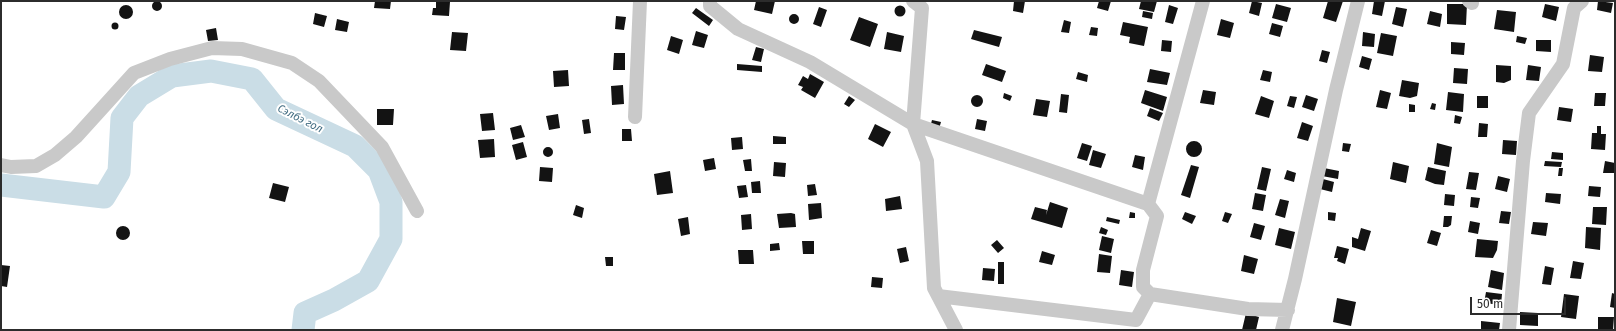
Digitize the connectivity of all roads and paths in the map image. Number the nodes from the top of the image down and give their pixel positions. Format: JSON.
{"nodes":[{"id":1,"x":640,"y":1,"type":"edge"},
{"id":2,"x":710,"y":1,"type":"edge"},
{"id":3,"x":913,"y":1,"type":"edge"},
{"id":4,"x":1202,"y":1,"type":"edge"},
{"id":5,"x":1358,"y":1,"type":"edge"},
{"id":6,"x":1582,"y":1,"type":"edge"},
{"id":7,"x":635,"y":117,"type":"dead end"},
{"id":8,"x":913,"y":124,"type":"junction"},
{"id":9,"x":1,"y":165,"type":"edge"},
{"id":10,"x":1148,"y":204,"type":"junction"},
{"id":11,"x":417,"y":211,"type":"dead end"},
{"id":12,"x":1150,"y":294,"type":"junction"},
{"id":13,"x":938,"y":296,"type":"junction"},
{"id":14,"x":1288,"y":310,"type":"junction"},
{"id":15,"x":956,"y":330,"type":"edge"},
{"id":16,"x":1282,"y":330,"type":"edge"},
{"id":17,"x":1509,"y":330,"type":"edge"}],
"edges":[{"from":1,"to":7,"type":"street"},
{"from":2,"to":8,"type":"street"},
{"from":3,"to":8,"type":"street"},
{"from":4,"to":10,"type":"street"},
{"from":5,"to":14,"type":"street"},
{"from":6,"to":17,"type":"street"},
{"from":8,"to":10,"type":"street"},
{"from":8,"to":13,"type":"street"},
{"from":9,"to":11,"type":"street"},
{"from":10,"to":12,"type":"street"},
{"from":12,"to":13,"type":"street"},
{"from":12,"to":14,"type":"street"},
{"from":13,"to":15,"type":"street"},
{"from":14,"to":16,"type":"street"}]}
